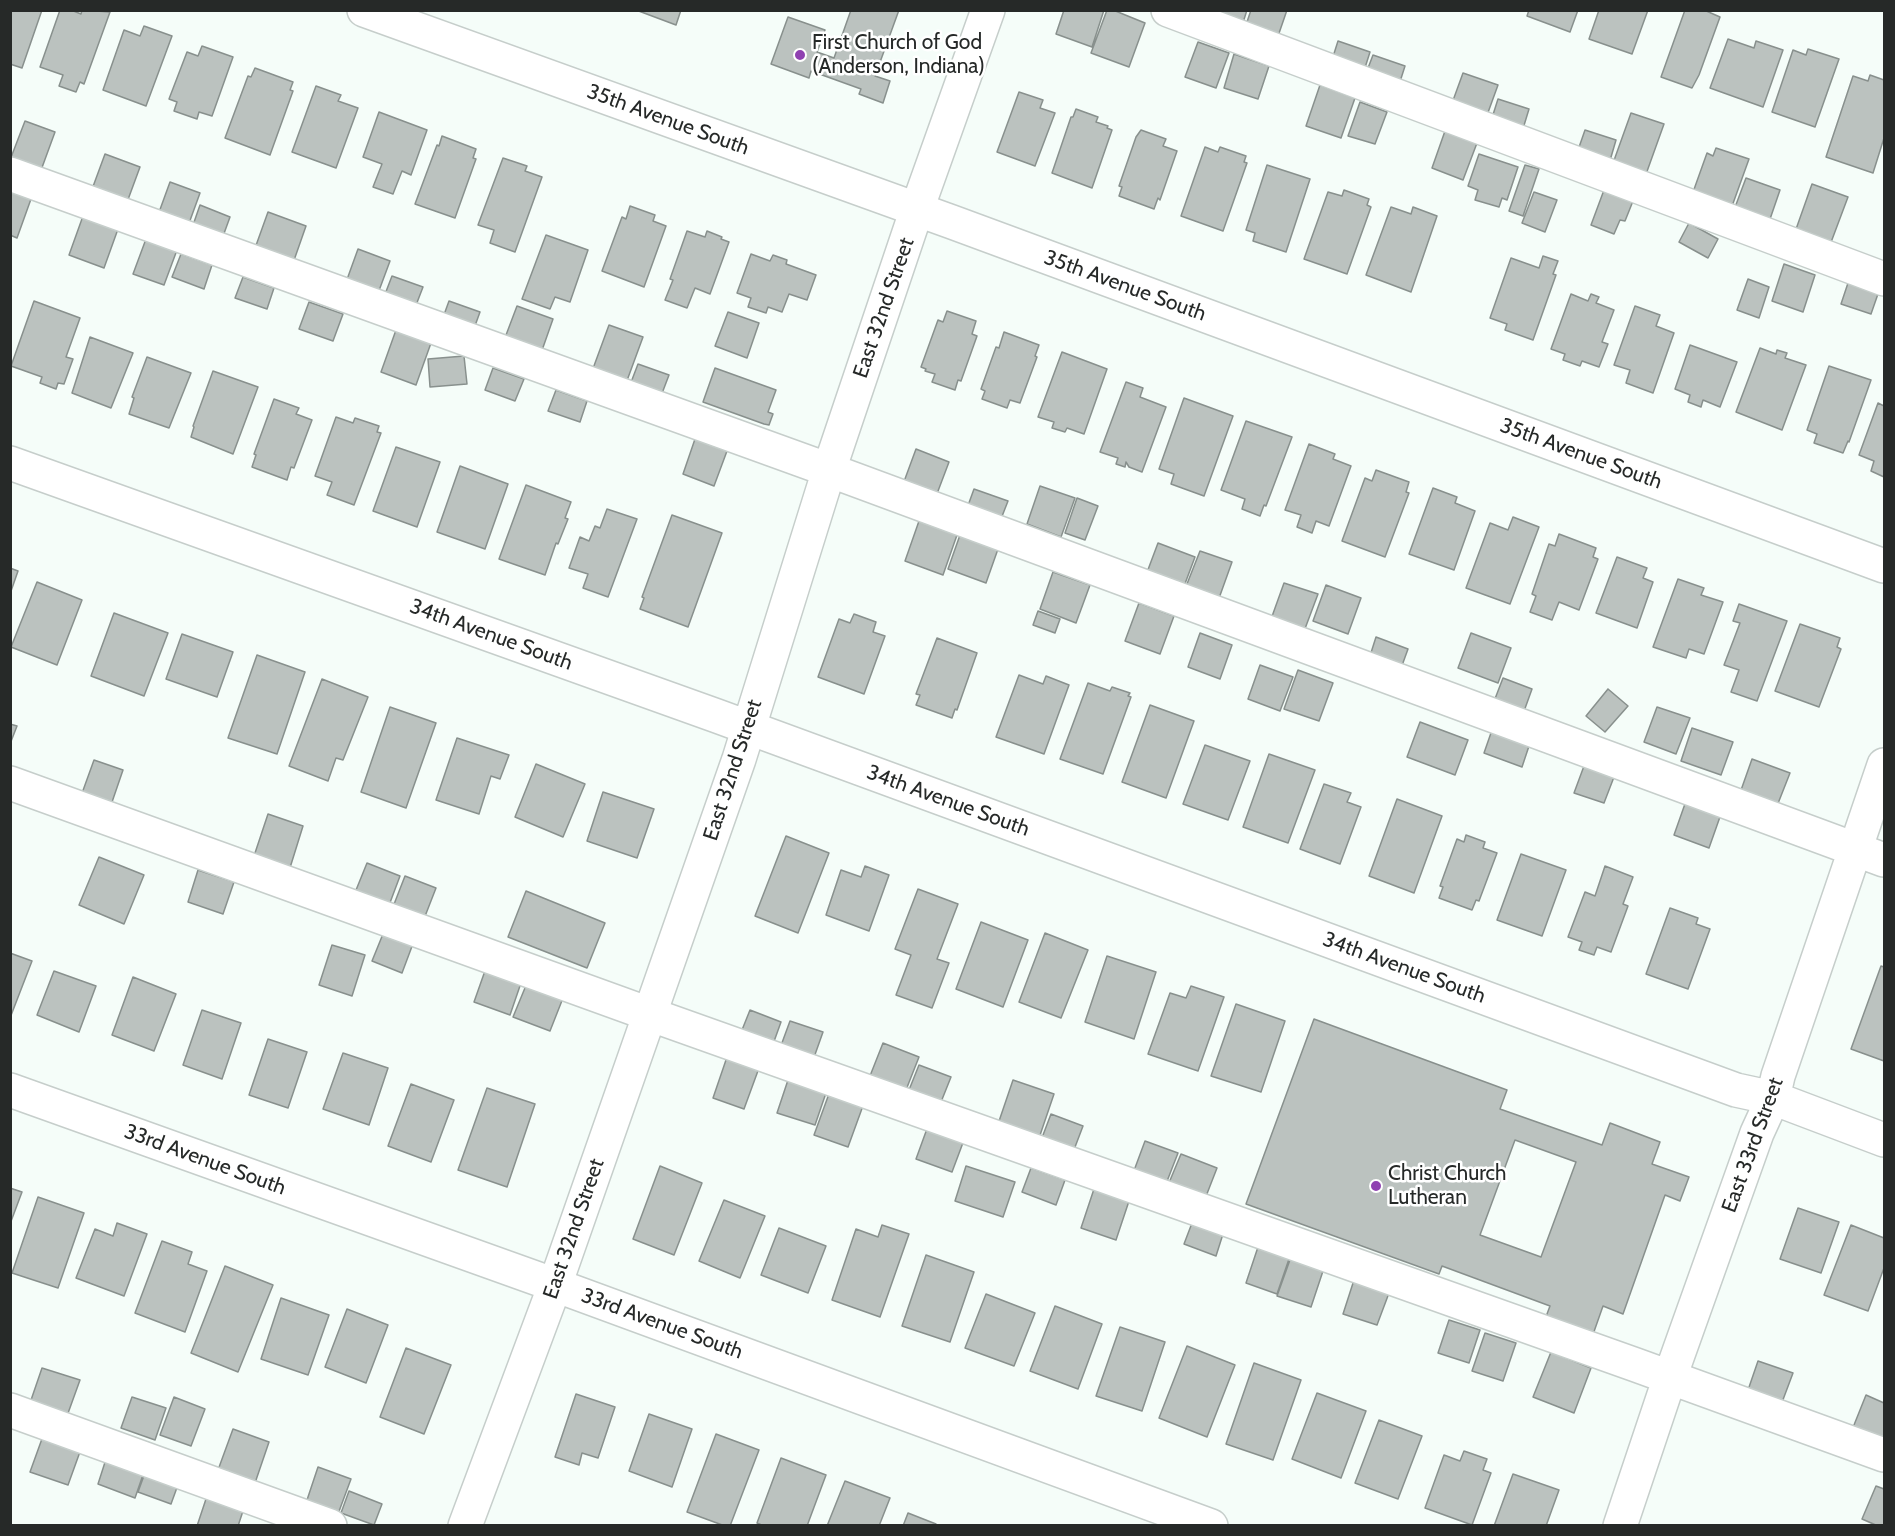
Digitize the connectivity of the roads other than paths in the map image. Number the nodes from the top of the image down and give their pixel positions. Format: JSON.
{"nodes":[{"id":1,"x":364,"y":10,"type":"edge"},
{"id":2,"x":988,"y":10,"type":"edge"},
{"id":3,"x":1168,"y":10,"type":"edge"},
{"id":4,"x":10,"y":174,"type":"edge"},
{"id":5,"x":916,"y":209,"type":"junction"},
{"id":6,"x":1884,"y":279,"type":"edge"},
{"id":7,"x":10,"y":463,"type":"edge"},
{"id":8,"x":829,"y":470,"type":"junction"},
{"id":9,"x":1884,"y":566,"type":"edge"},
{"id":10,"x":748,"y":728,"type":"junction"},
{"id":11,"x":1884,"y":765,"type":"edge"},
{"id":12,"x":10,"y":783,"type":"edge"},
{"id":13,"x":1870,"y":855,"type":"edge"},
{"id":14,"x":649,"y":1014,"type":"junction"},
{"id":15,"x":10,"y":1090,"type":"edge"},
{"id":16,"x":1773,"y":1098,"type":"junction"},
{"id":17,"x":1884,"y":1140,"type":"edge"},
{"id":18,"x":555,"y":1285,"type":"junction"},
{"id":19,"x":1670,"y":1377,"type":"junction"},
{"id":20,"x":10,"y":1410,"type":"edge"},
{"id":21,"x":1884,"y":1455,"type":"edge"},
{"id":22,"x":330,"y":1526,"type":"edge"},
{"id":23,"x":465,"y":1526,"type":"edge"},
{"id":24,"x":1211,"y":1526,"type":"edge"},
{"id":25,"x":1620,"y":1526,"type":"edge"}],
"edges":[{"from":1,"to":5,"type":"street","name":"35th Avenue South"},
{"from":2,"to":5,"type":"street","name":"East 32nd Street"},
{"from":3,"to":6,"type":"street"},
{"from":4,"to":8,"type":"street"},
{"from":5,"to":8,"type":"street","name":"East 32nd Street"},
{"from":5,"to":9,"type":"street","name":"35th Avenue South"},
{"from":7,"to":10,"type":"street","name":"34th Avenue South"},
{"from":8,"to":10,"type":"street","name":"East 32nd Street"},
{"from":8,"to":13,"type":"street"},
{"from":10,"to":14,"type":"street","name":"East 32nd Street"},
{"from":10,"to":16,"type":"street","name":"34th Avenue South"},
{"from":11,"to":13,"type":"street","name":"East 33rd Street"},
{"from":12,"to":14,"type":"street"},
{"from":13,"to":16,"type":"street","name":"East 33rd Street"},
{"from":14,"to":18,"type":"street","name":"East 32nd Street"},
{"from":14,"to":19,"type":"street"},
{"from":15,"to":18,"type":"street","name":"33rd Avenue South"},
{"from":16,"to":17,"type":"street","name":"34th Avenue South"},
{"from":16,"to":19,"type":"street","name":"East 33rd Street"},
{"from":18,"to":23,"type":"street","name":"East 32nd Street"},
{"from":18,"to":24,"type":"street","name":"33rd Avenue South"},
{"from":19,"to":21,"type":"street"},
{"from":19,"to":25,"type":"street","name":"East 33rd Street"},
{"from":20,"to":22,"type":"street"}]}
